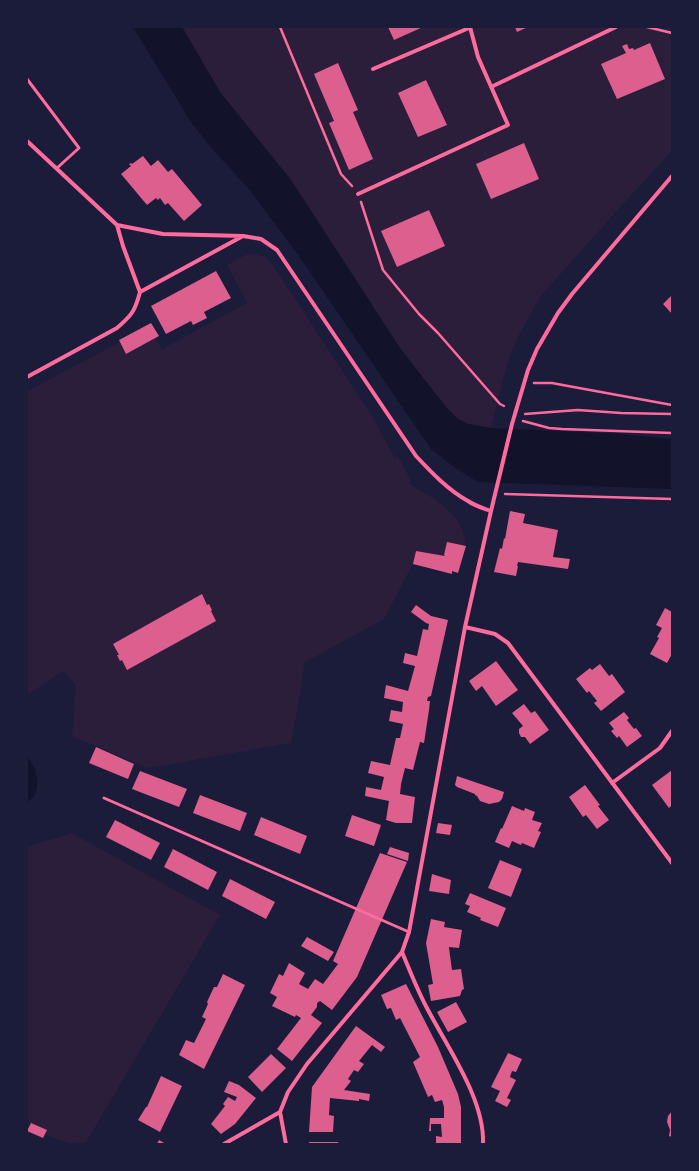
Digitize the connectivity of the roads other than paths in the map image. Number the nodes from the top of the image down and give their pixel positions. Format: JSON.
{"nodes":[{"id":1,"x":616,"y":27,"type":"edge"},
{"id":2,"x":470,"y":28,"type":"edge"},
{"id":3,"x":373,"y":69,"type":"dead end"},
{"id":4,"x":27,"y":79,"type":"edge"},
{"id":5,"x":491,"y":87,"type":"junction"},
{"id":6,"x":27,"y":140,"type":"edge"},
{"id":7,"x":57,"y":168,"type":"junction"},
{"id":8,"x":672,"y":176,"type":"edge"},
{"id":9,"x":358,"y":194,"type":"road end"},
{"id":10,"x":117,"y":225,"type":"junction"},
{"id":11,"x":243,"y":236,"type":"junction"},
{"id":12,"x":140,"y":292,"type":"junction"},
{"id":13,"x":27,"y":377,"type":"edge"},
{"id":14,"x":491,"y":511,"type":"junction"},
{"id":15,"x":465,"y":627,"type":"junction"},
{"id":16,"x":672,"y":731,"type":"edge"},
{"id":17,"x":612,"y":783,"type":"junction"},
{"id":18,"x":104,"y":798,"type":"dead end"},
{"id":19,"x":672,"y":863,"type":"edge"},
{"id":20,"x":409,"y":932,"type":"junction"},
{"id":21,"x":402,"y":952,"type":"junction"},
{"id":22,"x":280,"y":1112,"type":"junction"},
{"id":23,"x":224,"y":1144,"type":"edge"},
{"id":24,"x":286,"y":1144,"type":"edge"},
{"id":25,"x":483,"y":1144,"type":"edge"}],
"edges":[{"from":1,"to":5,"type":"street"},
{"from":2,"to":3,"type":"street"},
{"from":2,"to":5,"type":"street"},
{"from":4,"to":7,"type":"lane"},
{"from":5,"to":9,"type":"street"},
{"from":6,"to":7,"type":"street"},
{"from":7,"to":10,"type":"street"},
{"from":8,"to":14,"type":"street"},
{"from":10,"to":11,"type":"street"},
{"from":10,"to":12,"type":"street"},
{"from":11,"to":12,"type":"street"},
{"from":11,"to":14,"type":"street"},
{"from":12,"to":13,"type":"street"},
{"from":14,"to":15,"type":"street"},
{"from":15,"to":17,"type":"street"},
{"from":15,"to":20,"type":"street"},
{"from":16,"to":17,"type":"street"},
{"from":17,"to":19,"type":"street"},
{"from":18,"to":20,"type":"lane"},
{"from":20,"to":21,"type":"street"},
{"from":21,"to":22,"type":"street"},
{"from":21,"to":25,"type":"street"},
{"from":22,"to":23,"type":"street"},
{"from":22,"to":24,"type":"street"}]}
